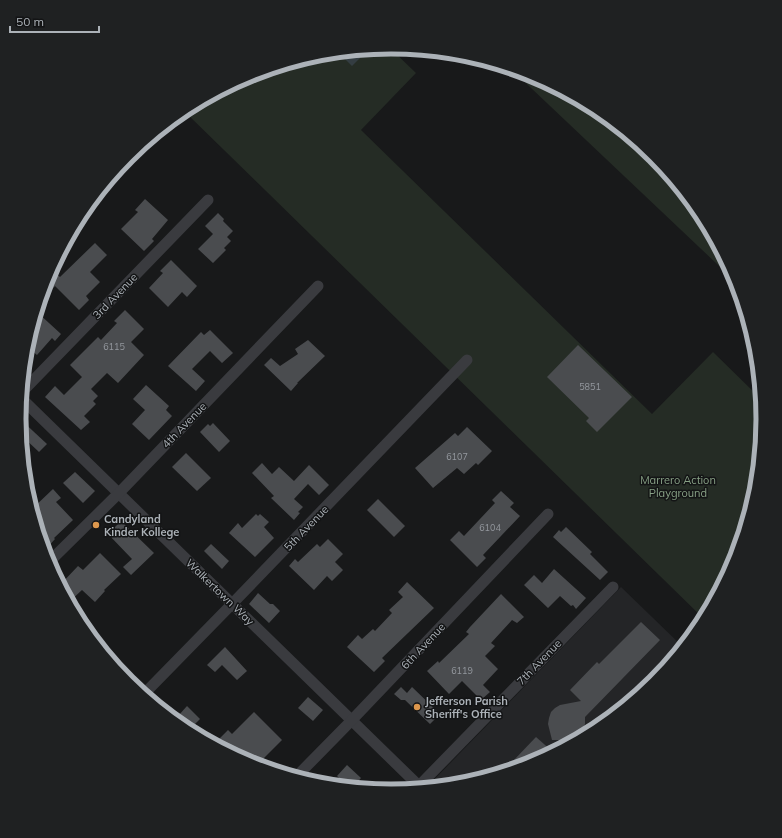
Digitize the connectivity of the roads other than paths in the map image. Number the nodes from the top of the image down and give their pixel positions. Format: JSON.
{"nodes":[{"id":1,"x":208,"y":200,"type":"dead end"},
{"id":2,"x":318,"y":286,"type":"dead end"},
{"id":3,"x":467,"y":360,"type":"dead end"},
{"id":4,"x":28,"y":386,"type":"edge"},
{"id":5,"x":27,"y":404,"type":"edge"},
{"id":6,"x":118,"y":494,"type":"junction"},
{"id":7,"x":548,"y":514,"type":"dead end"},
{"id":8,"x":53,"y":558,"type":"edge"},
{"id":9,"x":613,"y":587,"type":"dead end"},
{"id":10,"x":232,"y":604,"type":"junction"},
{"id":11,"x":147,"y":691,"type":"edge"},
{"id":12,"x":351,"y":721,"type":"junction"},
{"id":13,"x":300,"y":773,"type":"edge"},
{"id":14,"x":421,"y":782,"type":"edge"},
{"id":15,"x":413,"y":783,"type":"edge"}],
"edges":[{"from":1,"to":4,"type":"street","name":"3rd Avenue"},
{"from":2,"to":6,"type":"street","name":"4th Avenue"},
{"from":3,"to":10,"type":"street","name":"5th Avenue"},
{"from":5,"to":6,"type":"street","name":"Walkertown Way"},
{"from":6,"to":8,"type":"street","name":"4th Avenue"},
{"from":6,"to":10,"type":"street","name":"Walkertown Way"},
{"from":7,"to":12,"type":"street","name":"6th Avenue"},
{"from":9,"to":14,"type":"street","name":"7th Avenue"},
{"from":10,"to":11,"type":"street","name":"5th Avenue"},
{"from":10,"to":12,"type":"street","name":"Walkertown Way"},
{"from":12,"to":13,"type":"street","name":"6th Avenue"},
{"from":12,"to":15,"type":"street","name":"Walkertown Way"}]}
